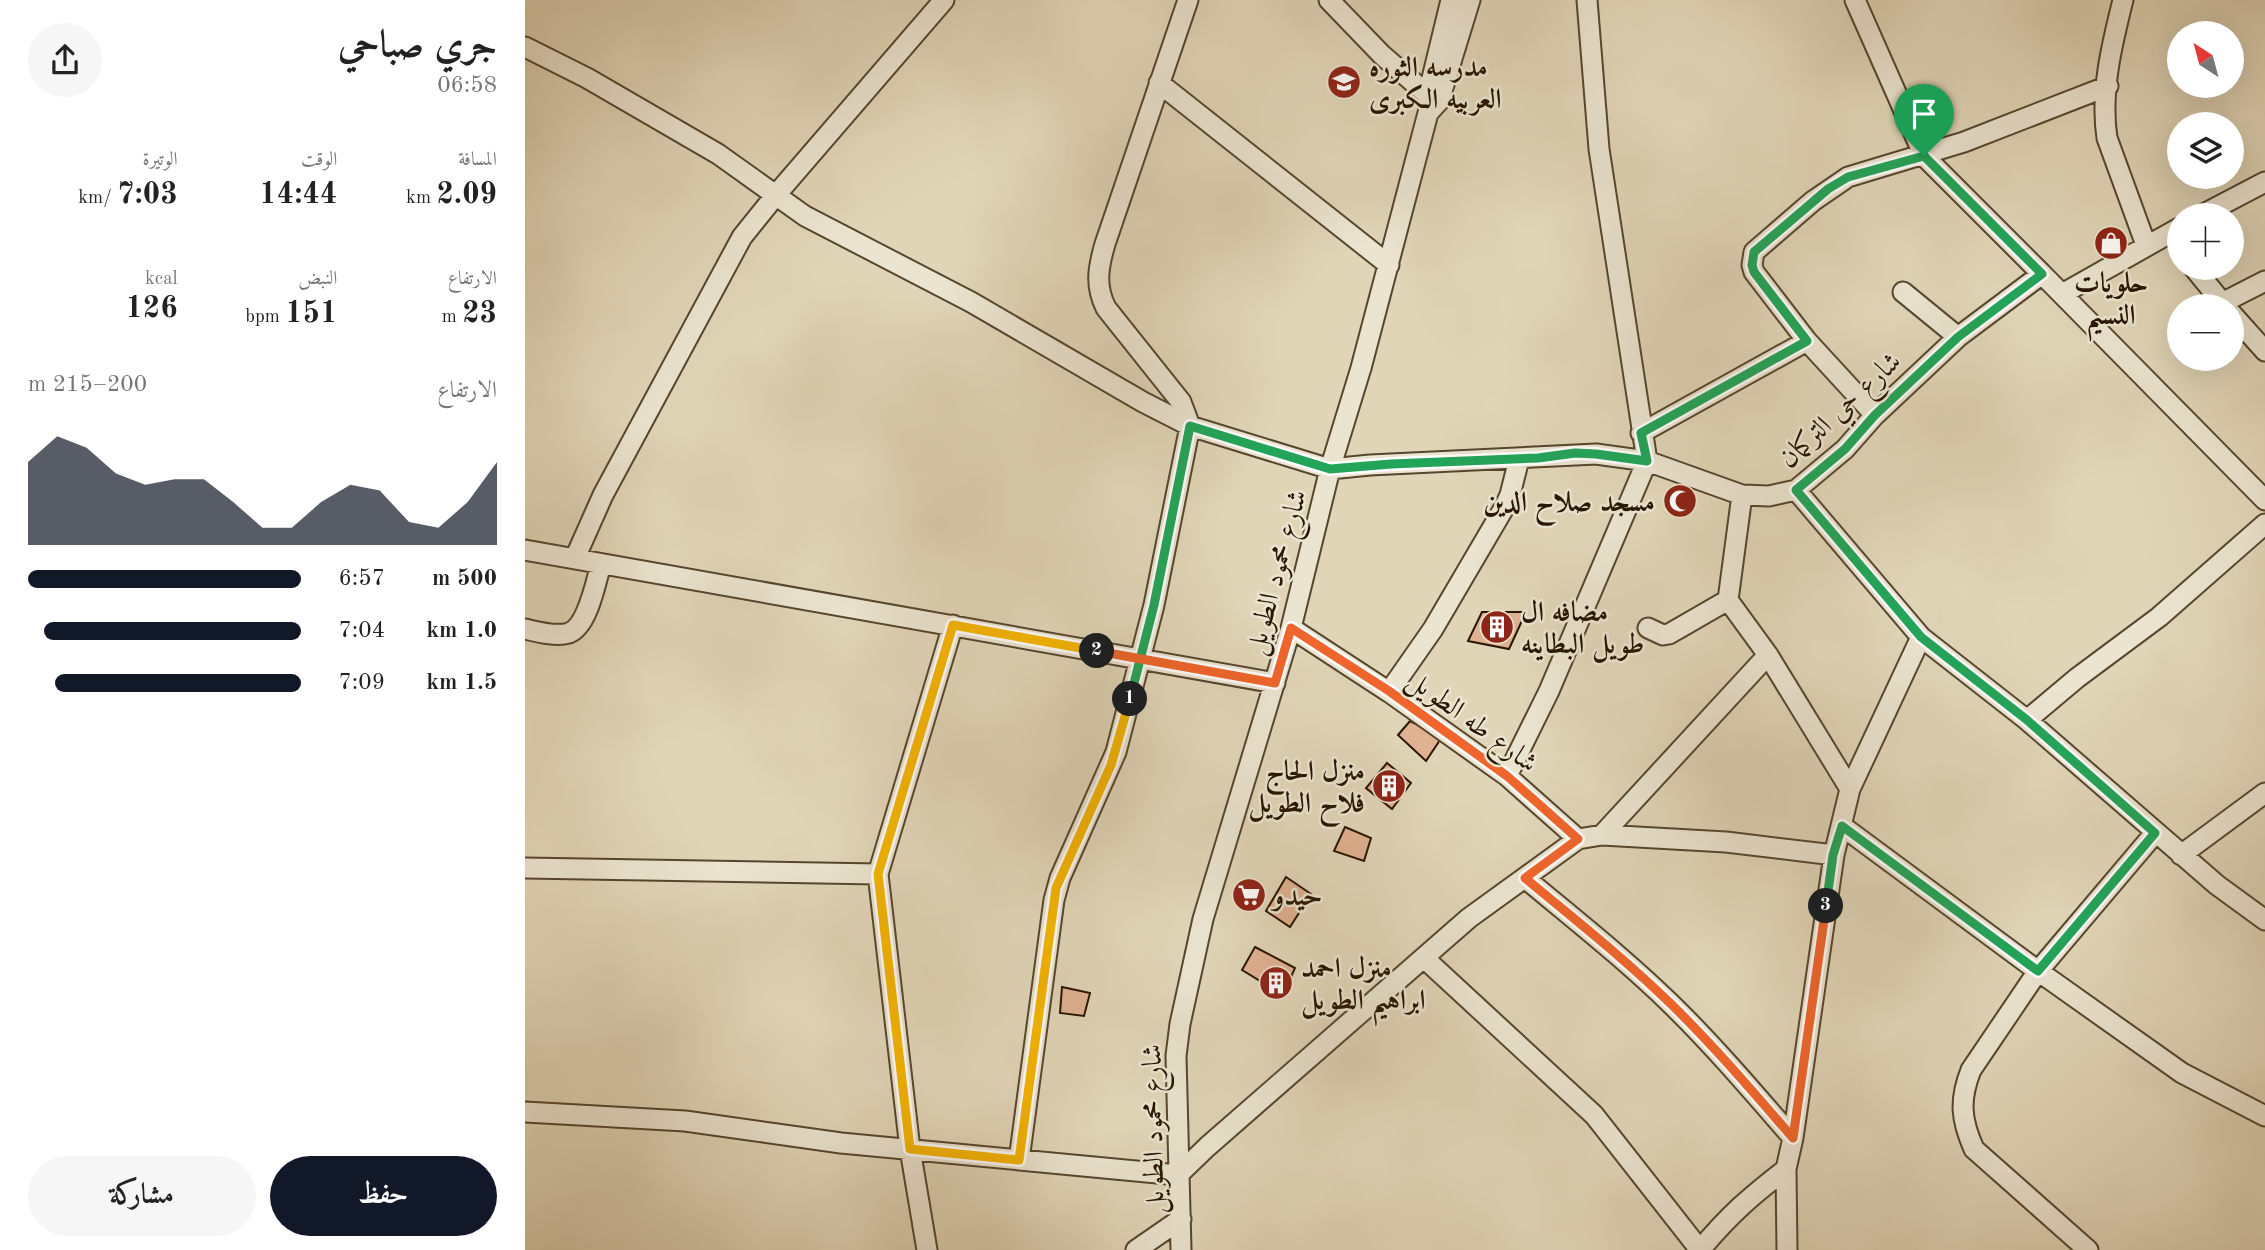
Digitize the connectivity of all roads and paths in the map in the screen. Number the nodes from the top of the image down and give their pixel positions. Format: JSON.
{"nodes":[{"id":1,"x":944,"y":0,"type":"edge"},
{"id":2,"x":1188,"y":0,"type":"edge"},
{"id":3,"x":1329,"y":0,"type":"edge"},
{"id":4,"x":1451,"y":0,"type":"edge"},
{"id":5,"x":1470,"y":0,"type":"edge"},
{"id":6,"x":1587,"y":0,"type":"edge"},
{"id":7,"x":1855,"y":0,"type":"edge"},
{"id":8,"x":2123,"y":0,"type":"edge"},
{"id":9,"x":525,"y":47,"type":"edge"},
{"id":10,"x":1159,"y":82,"type":"junction"},
{"id":11,"x":2108,"y":86,"type":"junction"},
{"id":12,"x":1431,"y":103,"type":"junction"},
{"id":13,"x":1924,"y":156,"type":"junction"},
{"id":14,"x":2265,"y":182,"type":"edge"},
{"id":15,"x":775,"y":196,"type":"junction"},
{"id":16,"x":2225,"y":203,"type":"edge"},
{"id":17,"x":2167,"y":239,"type":"edge"},
{"id":18,"x":2146,"y":245,"type":"junction"},
{"id":19,"x":1389,"y":265,"type":"junction"},
{"id":20,"x":2042,"y":274,"type":"junction"},
{"id":21,"x":2204,"y":280,"type":"edge"},
{"id":22,"x":2265,"y":281,"type":"edge"},
{"id":23,"x":1903,"y":292,"type":"dead end"},
{"id":24,"x":2062,"y":294,"type":"junction"},
{"id":25,"x":2215,"y":294,"type":"edge"},
{"id":26,"x":2244,"y":295,"type":"edge"},
{"id":27,"x":2244,"y":327,"type":"edge"},
{"id":28,"x":1958,"y":337,"type":"junction"},
{"id":29,"x":1807,"y":341,"type":"junction"},
{"id":30,"x":2265,"y":351,"type":"edge"},
{"id":31,"x":1875,"y":415,"type":"junction"},
{"id":32,"x":1190,"y":426,"type":"junction"},
{"id":33,"x":1641,"y":433,"type":"junction"},
{"id":34,"x":1519,"y":459,"type":"junction"},
{"id":35,"x":1647,"y":461,"type":"junction"},
{"id":36,"x":1330,"y":469,"type":"junction"},
{"id":37,"x":1796,"y":490,"type":"junction"},
{"id":38,"x":1742,"y":495,"type":"junction"},
{"id":39,"x":2265,"y":500,"type":"edge"},
{"id":40,"x":2265,"y":524,"type":"edge"},
{"id":41,"x":525,"y":550,"type":"edge"},
{"id":42,"x":575,"y":558,"type":"junction"},
{"id":43,"x":601,"y":564,"type":"junction"},
{"id":44,"x":1728,"y":600,"type":"junction"},
{"id":45,"x":953,"y":625,"type":"junction"},
{"id":46,"x":1291,"y":628,"type":"junction"},
{"id":47,"x":1648,"y":628,"type":"dead end"},
{"id":48,"x":525,"y":629,"type":"edge"},
{"id":49,"x":1921,"y":637,"type":"junction"},
{"id":50,"x":1768,"y":655,"type":"junction"},
{"id":51,"x":1140,"y":659,"type":"junction"},
{"id":52,"x":1275,"y":683,"type":"junction"},
{"id":53,"x":1389,"y":691,"type":"junction"},
{"id":54,"x":2027,"y":720,"type":"junction"},
{"id":55,"x":1507,"y":776,"type":"junction"},
{"id":56,"x":1850,"y":789,"type":"junction"},
{"id":57,"x":2265,"y":793,"type":"edge"},
{"id":58,"x":1842,"y":826,"type":"junction"},
{"id":59,"x":2155,"y":833,"type":"junction"},
{"id":60,"x":1602,"y":835,"type":"junction"},
{"id":61,"x":1578,"y":839,"type":"junction"},
{"id":62,"x":1833,"y":855,"type":"junction"},
{"id":63,"x":2181,"y":855,"type":"junction"},
{"id":64,"x":525,"y":868,"type":"edge"},
{"id":65,"x":878,"y":874,"type":"junction"},
{"id":66,"x":1525,"y":878,"type":"junction"},
{"id":67,"x":2265,"y":920,"type":"edge"},
{"id":68,"x":1424,"y":958,"type":"junction"},
{"id":69,"x":2038,"y":971,"type":"junction"},
{"id":70,"x":525,"y":1112,"type":"edge"},
{"id":71,"x":2265,"y":1116,"type":"edge"},
{"id":72,"x":1793,"y":1138,"type":"junction"},
{"id":73,"x":910,"y":1149,"type":"junction"},
{"id":74,"x":1019,"y":1160,"type":"junction"},
{"id":75,"x":1786,"y":1169,"type":"junction"},
{"id":76,"x":1178,"y":1175,"type":"junction"},
{"id":77,"x":1181,"y":1219,"type":"junction"},
{"id":78,"x":927,"y":1250,"type":"edge"},
{"id":79,"x":1136,"y":1250,"type":"edge"},
{"id":80,"x":1181,"y":1250,"type":"edge"},
{"id":81,"x":1787,"y":1250,"type":"edge"},
{"id":82,"x":2088,"y":1250,"type":"edge"}],
"edges":[{"from":1,"to":15,"type":"street"},
{"from":2,"to":10,"type":"street"},
{"from":3,"to":12,"type":"street"},
{"from":4,"to":12,"type":"street"},
{"from":5,"to":12,"type":"street","name":"شارع محمود الطويل"},
{"from":6,"to":33,"type":"street"},
{"from":7,"to":13,"type":"street"},
{"from":8,"to":11,"type":"street"},
{"from":9,"to":15,"type":"street"},
{"from":10,"to":19,"type":"street"},
{"from":10,"to":32,"type":"street"},
{"from":11,"to":13,"type":"street"},
{"from":11,"to":18,"type":"street"},
{"from":12,"to":19,"type":"street","name":"شارع محمود الطويل"},
{"from":13,"to":20,"type":"street"},
{"from":13,"to":29,"type":"street"},
{"from":14,"to":16,"type":"street"},
{"from":15,"to":32,"type":"street"},
{"from":15,"to":42,"type":"street"},
{"from":17,"to":18,"type":"street"},
{"from":18,"to":24,"type":"street"},
{"from":19,"to":36,"type":"street","name":"شارع محمود الطويل"},
{"from":20,"to":24,"type":"street"},
{"from":20,"to":28,"type":"street","name":"شارع حي التركمان"},
{"from":21,"to":25,"type":"street"},
{"from":22,"to":26,"type":"street"},
{"from":23,"to":28,"type":"street"},
{"from":24,"to":39,"type":"street"},
{"from":27,"to":30,"type":"street"},
{"from":28,"to":31,"type":"street","name":"شارع حي التركمان"},
{"from":29,"to":31,"type":"street"},
{"from":29,"to":33,"type":"street"},
{"from":31,"to":37,"type":"street","name":"شارع حي التركمان"},
{"from":32,"to":36,"type":"street"},
{"from":32,"to":51,"type":"street"},
{"from":33,"to":35,"type":"street"},
{"from":34,"to":35,"type":"street","name":"شارع حي التركمان"},
{"from":34,"to":36,"type":"street","name":"شارع حي التركمان"},
{"from":34,"to":53,"type":"street"},
{"from":35,"to":38,"type":"street","name":"شارع حي التركمان"},
{"from":35,"to":55,"type":"street"},
{"from":36,"to":46,"type":"street","name":"شارع محمود الطويل"},
{"from":37,"to":38,"type":"street","name":"شارع حي التركمان"},
{"from":37,"to":49,"type":"street"},
{"from":38,"to":44,"type":"street"},
{"from":40,"to":54,"type":"street"},
{"from":41,"to":42,"type":"street"},
{"from":42,"to":43,"type":"street"},
{"from":43,"to":45,"type":"street"},
{"from":43,"to":48,"type":"street"},
{"from":44,"to":47,"type":"street"},
{"from":44,"to":50,"type":"street"},
{"from":45,"to":51,"type":"street"},
{"from":45,"to":65,"type":"street"},
{"from":46,"to":52,"type":"street","name":"شارع محمود الطويل"},
{"from":46,"to":53,"type":"street","name":"شارع طه الطويل"},
{"from":49,"to":54,"type":"street"},
{"from":49,"to":56,"type":"street"},
{"from":50,"to":56,"type":"street"},
{"from":50,"to":60,"type":"street"},
{"from":51,"to":52,"type":"street"},
{"from":51,"to":74,"type":"street"},
{"from":52,"to":76,"type":"street","name":"شارع محمود الطويل"},
{"from":53,"to":55,"type":"street","name":"شارع طه الطويل"},
{"from":54,"to":59,"type":"street"},
{"from":55,"to":61,"type":"street","name":"شارع طه الطويل"},
{"from":56,"to":58,"type":"street"},
{"from":57,"to":63,"type":"street"},
{"from":58,"to":62,"type":"street"},
{"from":58,"to":69,"type":"street"},
{"from":59,"to":63,"type":"street"},
{"from":59,"to":69,"type":"street"},
{"from":60,"to":61,"type":"street"},
{"from":60,"to":62,"type":"street"},
{"from":61,"to":66,"type":"street"},
{"from":62,"to":72,"type":"street"},
{"from":63,"to":67,"type":"street"},
{"from":64,"to":65,"type":"street"},
{"from":65,"to":73,"type":"street"},
{"from":66,"to":68,"type":"street"},
{"from":66,"to":72,"type":"street"},
{"from":68,"to":75,"type":"street"},
{"from":68,"to":76,"type":"street"},
{"from":69,"to":71,"type":"street"},
{"from":69,"to":82,"type":"street"},
{"from":70,"to":73,"type":"street"},
{"from":72,"to":75,"type":"street"},
{"from":73,"to":74,"type":"street"},
{"from":73,"to":78,"type":"street"},
{"from":74,"to":76,"type":"street"},
{"from":75,"to":81,"type":"street"},
{"from":76,"to":77,"type":"street","name":"شارع محمود الطويل"},
{"from":77,"to":79,"type":"street"},
{"from":77,"to":80,"type":"street","name":"شارع محمود الطويل"}]}
